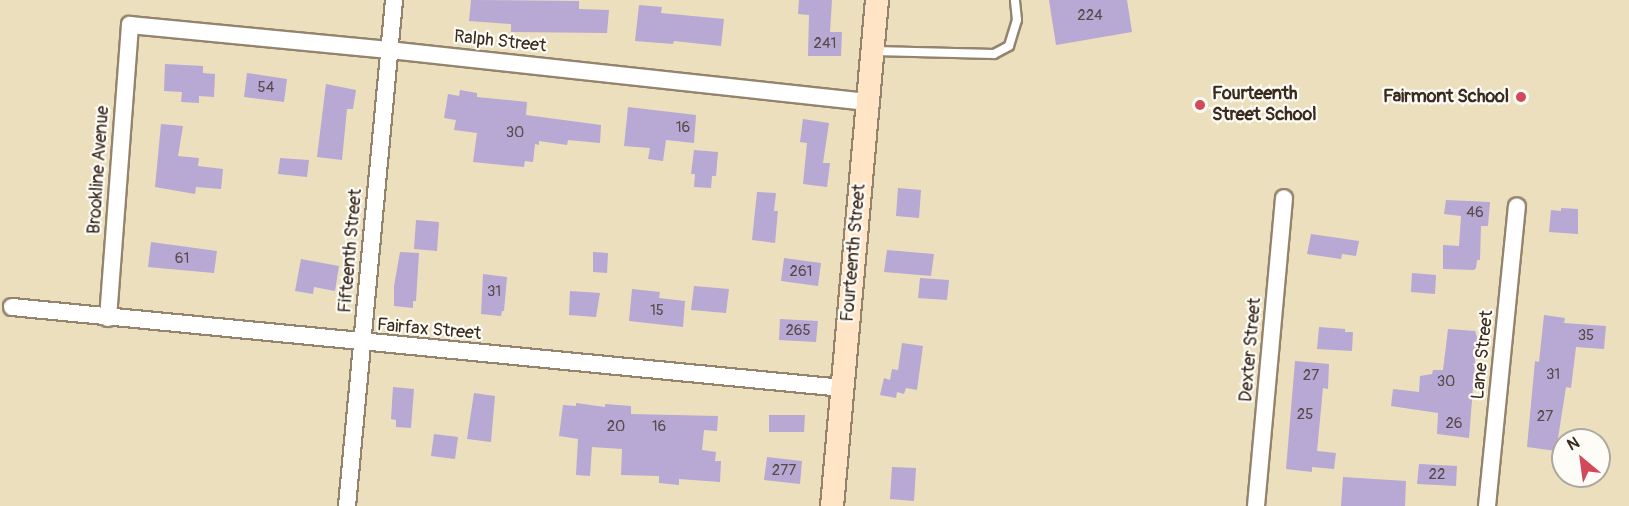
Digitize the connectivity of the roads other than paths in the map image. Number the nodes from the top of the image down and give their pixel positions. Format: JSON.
{"nodes":[{"id":1,"x":394,"y":0,"type":"edge"},
{"id":2,"x":877,"y":0,"type":"edge"},
{"id":3,"x":1015,"y":0,"type":"edge"},
{"id":4,"x":130,"y":25,"type":"joint"},
{"id":5,"x":389,"y":50,"type":"junction"},
{"id":6,"x":872,"y":51,"type":"junction"},
{"id":7,"x":866,"y":102,"type":"junction"},
{"id":8,"x":1284,"y":198,"type":"dead end"},
{"id":9,"x":1517,"y":207,"type":"dead end"},
{"id":10,"x":12,"y":307,"type":"dead end"},
{"id":11,"x":108,"y":318,"type":"junction"},
{"id":12,"x":362,"y":343,"type":"junction"},
{"id":13,"x":843,"y":388,"type":"junction"},
{"id":14,"x":347,"y":506,"type":"edge"},
{"id":15,"x":832,"y":506,"type":"edge"},
{"id":16,"x":1257,"y":506,"type":"edge"},
{"id":17,"x":1487,"y":506,"type":"edge"}],
"edges":[{"from":1,"to":5,"type":"street","name":"Fifteenth Street"},
{"from":2,"to":6,"type":"street","name":"Fourteenth Street"},
{"from":3,"to":6,"type":"lane"},
{"from":4,"to":5,"type":"street","name":"Ralph Street"},
{"from":4,"to":11,"type":"street","name":"Brookline Avenue"},
{"from":5,"to":7,"type":"street","name":"Ralph Street"},
{"from":5,"to":12,"type":"street","name":"Fifteenth Street"},
{"from":6,"to":7,"type":"street","name":"Fourteenth Street"},
{"from":7,"to":13,"type":"street","name":"Fourteenth Street"},
{"from":8,"to":16,"type":"street","name":"Dexter Street"},
{"from":9,"to":17,"type":"street","name":"Lane Street"},
{"from":10,"to":11,"type":"street","name":"Fairfax Street"},
{"from":11,"to":12,"type":"street","name":"Fairfax Street"},
{"from":12,"to":13,"type":"street","name":"Fairfax Street"},
{"from":12,"to":14,"type":"street","name":"Fifteenth Street"},
{"from":13,"to":15,"type":"street","name":"Fourteenth Street"}]}
